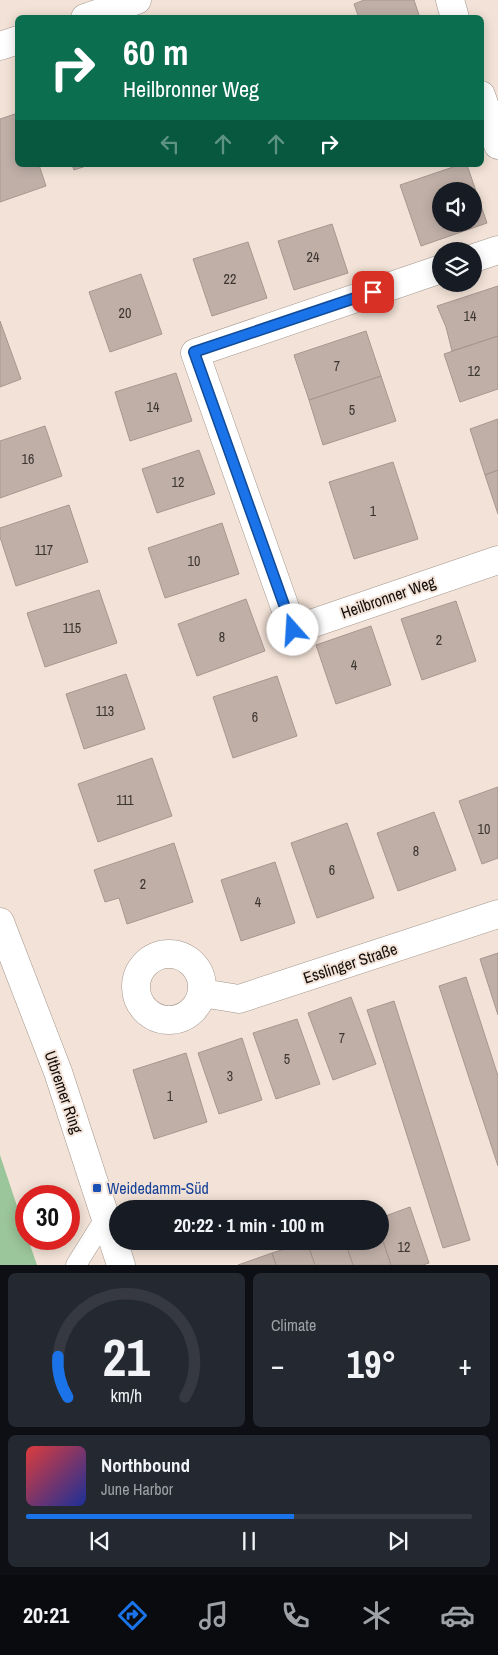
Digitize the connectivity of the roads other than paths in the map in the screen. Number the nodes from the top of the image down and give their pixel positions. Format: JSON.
{"nodes":[{"id":1,"x":137,"y":0,"type":"edge"},
{"id":2,"x":450,"y":0,"type":"edge"},
{"id":3,"x":94,"y":15,"type":"edge"},
{"id":4,"x":454,"y":15,"type":"edge"},
{"id":5,"x":15,"y":41,"type":"edge"},
{"id":6,"x":0,"y":46,"type":"edge"},
{"id":7,"x":484,"y":104,"type":"edge"},
{"id":8,"x":498,"y":145,"type":"edge"},
{"id":9,"x":498,"y":250,"type":"edge"},
{"id":10,"x":482,"y":255,"type":"edge"},
{"id":11,"x":432,"y":272,"type":"edge"},
{"id":12,"x":498,"y":560,"type":"edge"},
{"id":13,"x":498,"y":914,"type":"edge"},
{"id":14,"x":0,"y":922,"type":"edge"},
{"id":15,"x":202,"y":993,"type":"dead end"},
{"id":16,"x":106,"y":1217,"type":"junction"},
{"id":17,"x":76,"y":1265,"type":"edge"},
{"id":18,"x":121,"y":1265,"type":"edge"}],
"edges":[{"from":1,"to":3,"type":"street"},
{"from":2,"to":4,"type":"street"},
{"from":5,"to":6,"type":"street"},
{"from":7,"to":8,"type":"street"},
{"from":9,"to":10,"type":"street"},
{"from":11,"to":12,"type":"street","name":"Heilbronner Weg"},
{"from":13,"to":15,"type":"street","name":"Esslinger Straße"},
{"from":14,"to":16,"type":"street","name":"Utbremer Ring"},
{"from":16,"to":17,"type":"lane"},
{"from":16,"to":18,"type":"street","name":"Utbremer Ring"}]}
